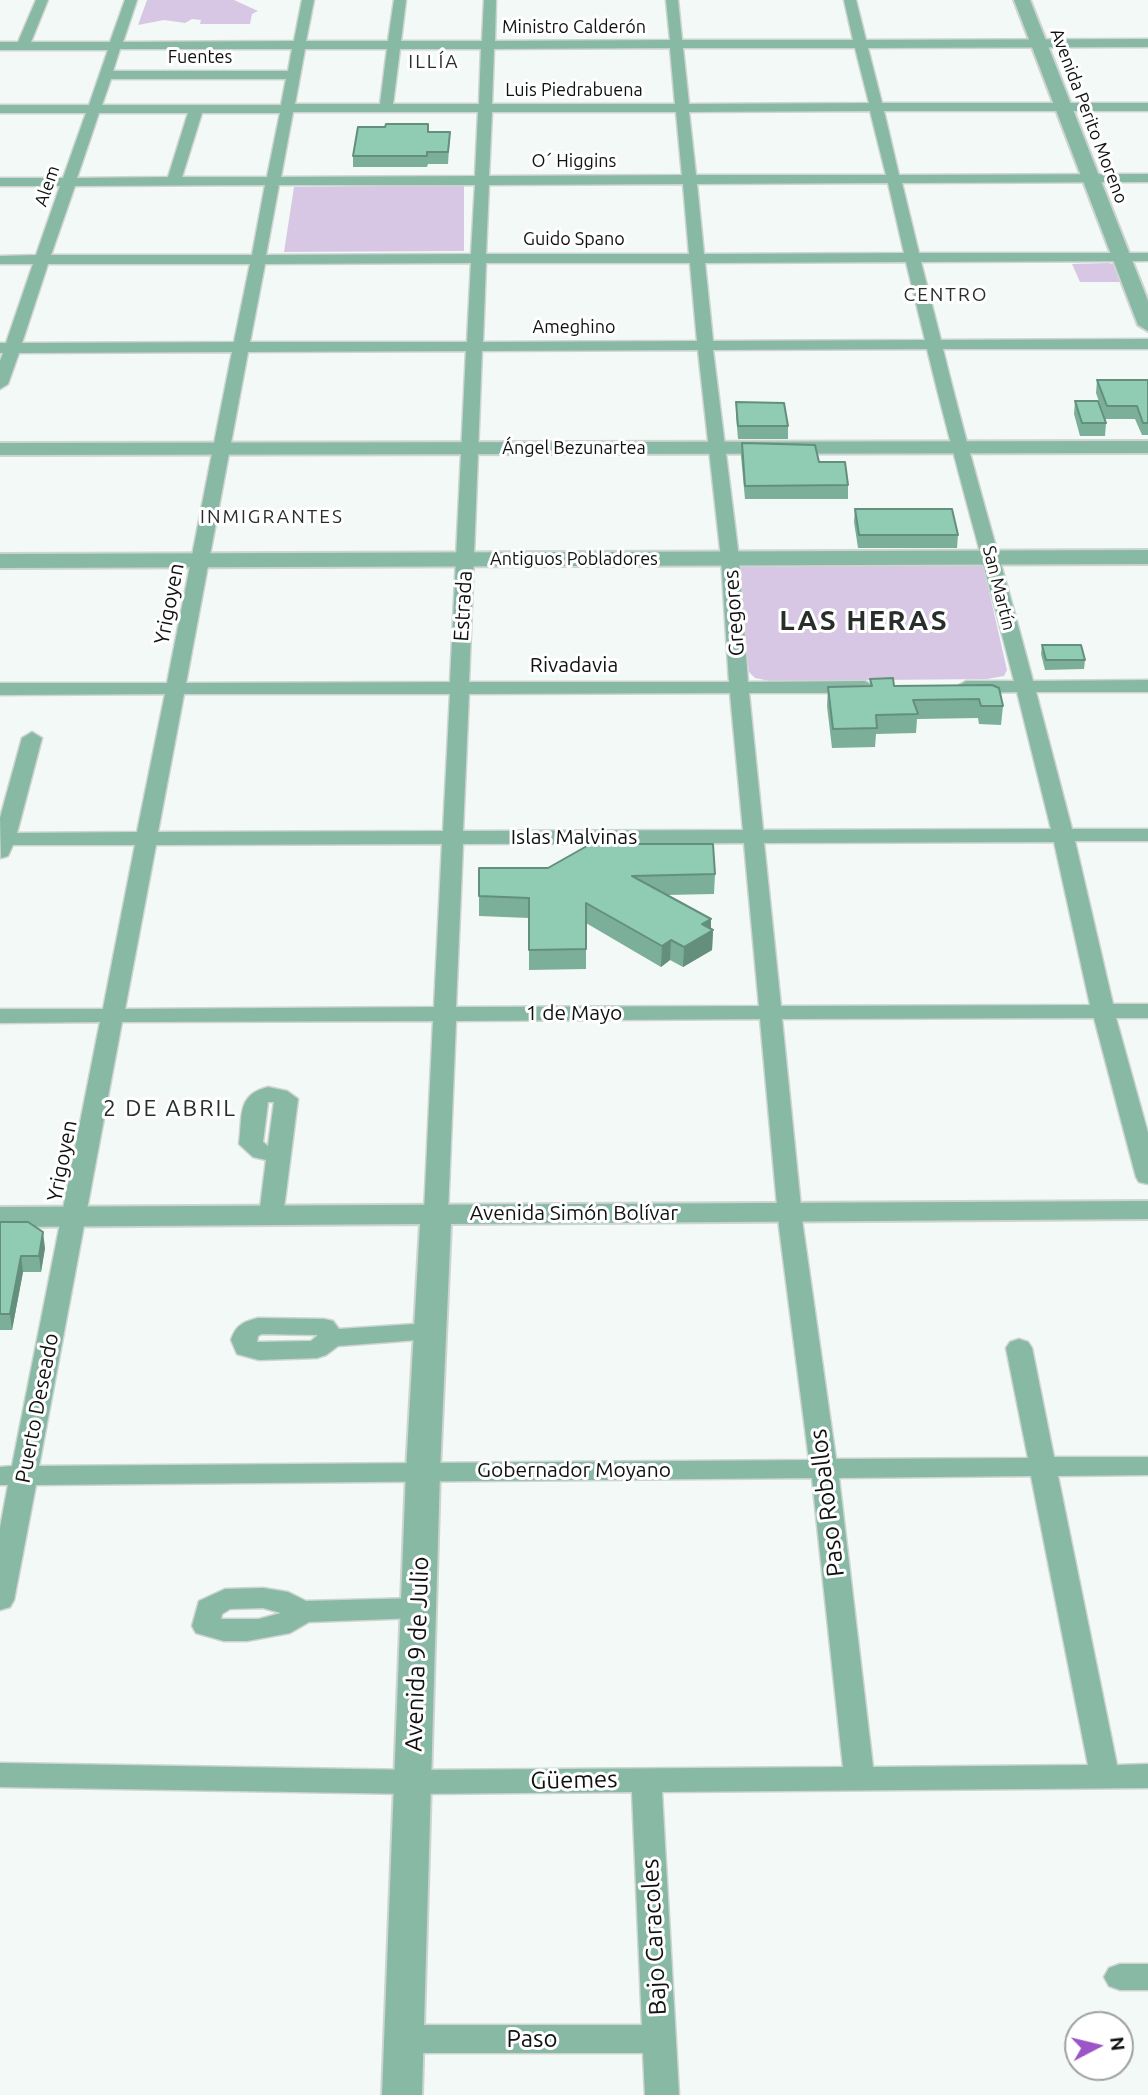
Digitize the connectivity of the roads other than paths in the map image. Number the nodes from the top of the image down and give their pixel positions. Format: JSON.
{"nodes":[{"id":1,"x":42,"y":0,"type":"edge"},
{"id":2,"x":131,"y":0,"type":"edge"},
{"id":3,"x":308,"y":0,"type":"edge"},
{"id":4,"x":400,"y":0,"type":"edge"},
{"id":5,"x":490,"y":0,"type":"edge"},
{"id":6,"x":672,"y":0,"type":"edge"},
{"id":7,"x":849,"y":0,"type":"edge"},
{"id":8,"x":1022,"y":0,"type":"edge"},
{"id":9,"x":1033,"y":0,"type":"edge"},
{"id":10,"x":1045,"y":43,"type":"junction"},
{"id":11,"x":1148,"y":43,"type":"edge"},
{"id":12,"x":676,"y":44,"type":"junction"},
{"id":13,"x":860,"y":44,"type":"junction"},
{"id":14,"x":115,"y":45,"type":"junction"},
{"id":15,"x":299,"y":45,"type":"junction"},
{"id":16,"x":394,"y":45,"type":"junction"},
{"id":17,"x":488,"y":45,"type":"junction"},
{"id":18,"x":0,"y":46,"type":"edge"},
{"id":19,"x":23,"y":46,"type":"junction"},
{"id":20,"x":105,"y":75,"type":"junction"},
{"id":21,"x":294,"y":75,"type":"junction"},
{"id":22,"x":876,"y":107,"type":"junction"},
{"id":23,"x":1070,"y":107,"type":"junction"},
{"id":24,"x":1148,"y":107,"type":"edge"},
{"id":25,"x":288,"y":108,"type":"junction"},
{"id":26,"x":386,"y":108,"type":"junction"},
{"id":27,"x":485,"y":108,"type":"junction"},
{"id":28,"x":682,"y":108,"type":"junction"},
{"id":29,"x":0,"y":109,"type":"edge"},
{"id":30,"x":94,"y":109,"type":"junction"},
{"id":31,"x":196,"y":109,"type":"junction"},
{"id":32,"x":1098,"y":178,"type":"junction"},
{"id":33,"x":1148,"y":178,"type":"edge"},
{"id":34,"x":894,"y":179,"type":"junction"},
{"id":35,"x":482,"y":180,"type":"junction"},
{"id":36,"x":689,"y":180,"type":"junction"},
{"id":37,"x":174,"y":181,"type":"junction"},
{"id":38,"x":274,"y":181,"type":"junction"},
{"id":39,"x":0,"y":182,"type":"edge"},
{"id":40,"x":69,"y":182,"type":"junction"},
{"id":41,"x":913,"y":257,"type":"junction"},
{"id":42,"x":1135,"y":257,"type":"edge"},
{"id":43,"x":697,"y":258,"type":"junction"},
{"id":44,"x":259,"y":259,"type":"junction"},
{"id":45,"x":479,"y":259,"type":"junction"},
{"id":46,"x":0,"y":260,"type":"edge"},
{"id":47,"x":42,"y":260,"type":"junction"},
{"id":48,"x":1148,"y":288,"type":"edge"},
{"id":49,"x":1148,"y":325,"type":"edge"},
{"id":50,"x":1148,"y":344,"type":"edge"},
{"id":51,"x":934,"y":345,"type":"junction"},
{"id":52,"x":705,"y":346,"type":"junction"},
{"id":53,"x":475,"y":347,"type":"junction"},
{"id":54,"x":6,"y":348,"type":"edge"},
{"id":55,"x":242,"y":348,"type":"junction"},
{"id":56,"x":0,"y":384,"type":"edge"},
{"id":57,"x":960,"y":447,"type":"junction"},
{"id":58,"x":1148,"y":447,"type":"edge"},
{"id":59,"x":715,"y":448,"type":"junction"},
{"id":60,"x":0,"y":449,"type":"edge"},
{"id":61,"x":222,"y":449,"type":"junction"},
{"id":62,"x":470,"y":449,"type":"junction"},
{"id":63,"x":1148,"y":557,"type":"edge"},
{"id":64,"x":730,"y":558,"type":"junction"},
{"id":65,"x":992,"y":558,"type":"junction"},
{"id":66,"x":465,"y":559,"type":"junction"},
{"id":67,"x":201,"y":560,"type":"junction"},
{"id":68,"x":0,"y":561,"type":"edge"},
{"id":69,"x":1148,"y":686,"type":"edge"},
{"id":70,"x":739,"y":687,"type":"junction"},
{"id":71,"x":888,"y":687,"type":"edge"},
{"id":72,"x":942,"y":687,"type":"edge"},
{"id":73,"x":1024,"y":687,"type":"junction"},
{"id":74,"x":459,"y":688,"type":"junction"},
{"id":75,"x":176,"y":689,"type":"junction"},
{"id":76,"x":0,"y":690,"type":"edge"},
{"id":77,"x":32,"y":738,"type":"dead end"},
{"id":78,"x":1148,"y":835,"type":"edge"},
{"id":79,"x":753,"y":836,"type":"junction"},
{"id":80,"x":1063,"y":836,"type":"junction"},
{"id":81,"x":453,"y":837,"type":"junction"},
{"id":82,"x":147,"y":838,"type":"junction"},
{"id":83,"x":2,"y":844,"type":"edge"},
{"id":84,"x":1103,"y":1011,"type":"junction"},
{"id":85,"x":1148,"y":1011,"type":"edge"},
{"id":86,"x":771,"y":1012,"type":"junction"},
{"id":87,"x":444,"y":1014,"type":"junction"},
{"id":88,"x":113,"y":1015,"type":"junction"},
{"id":89,"x":0,"y":1016,"type":"edge"},
{"id":90,"x":279,"y":1155,"type":"dead end"},
{"id":91,"x":1148,"y":1177,"type":"edge"},
{"id":92,"x":1148,"y":1210,"type":"edge"},
{"id":93,"x":271,"y":1216,"type":"junction"},
{"id":94,"x":0,"y":1217,"type":"edge"},
{"id":95,"x":791,"y":1220,"type":"junction"},
{"id":96,"x":435,"y":1221,"type":"junction"},
{"id":97,"x":73,"y":1224,"type":"junction"},
{"id":98,"x":1148,"y":1225,"type":"edge"},
{"id":99,"x":0,"y":1231,"type":"edge"},
{"id":100,"x":430,"y":1331,"type":"junction"},
{"id":101,"x":332,"y":1338,"type":"dead end"},
{"id":102,"x":1018,"y":1348,"type":"dead end"},
{"id":103,"x":1040,"y":1465,"type":"junction"},
{"id":104,"x":1148,"y":1466,"type":"edge"},
{"id":105,"x":824,"y":1468,"type":"junction"},
{"id":106,"x":423,"y":1471,"type":"junction"},
{"id":107,"x":12,"y":1476,"type":"edge"},
{"id":108,"x":0,"y":1600,"type":"edge"},
{"id":109,"x":418,"y":1608,"type":"junction"},
{"id":110,"x":302,"y":1612,"type":"dead end"},
{"id":111,"x":0,"y":1775,"type":"edge"},
{"id":112,"x":1148,"y":1776,"type":"edge"},
{"id":113,"x":1105,"y":1777,"type":"junction"},
{"id":114,"x":646,"y":1779,"type":"junction"},
{"id":115,"x":859,"y":1779,"type":"junction"},
{"id":116,"x":413,"y":1782,"type":"junction"},
{"id":117,"x":405,"y":2039,"type":"junction"},
{"id":118,"x":659,"y":2039,"type":"junction"},
{"id":119,"x":402,"y":2095,"type":"edge"},
{"id":120,"x":662,"y":2095,"type":"edge"}],
"edges":[{"from":1,"to":19,"type":"street"},
{"from":2,"to":14,"type":"street","name":"Alem"},
{"from":3,"to":15,"type":"street","name":"Yrigoyen"},
{"from":4,"to":16,"type":"street"},
{"from":5,"to":17,"type":"street","name":"Estrada"},
{"from":6,"to":12,"type":"street","name":"Gregores"},
{"from":7,"to":13,"type":"street","name":"San Martín"},
{"from":8,"to":10,"type":"street","name":"Avenida Perito Moreno"},
{"from":9,"to":10,"type":"street","name":"Avenida Perito Moreno"},
{"from":10,"to":11,"type":"street","name":"Ministro Calderón"},
{"from":10,"to":13,"type":"street","name":"Ministro Calderón"},
{"from":10,"to":23,"type":"street","name":"Avenida Perito Moreno"},
{"from":12,"to":13,"type":"street","name":"Ministro Calderón"},
{"from":12,"to":17,"type":"street","name":"Ministro Calderón"},
{"from":12,"to":28,"type":"street","name":"Gregores"},
{"from":13,"to":22,"type":"street","name":"San Martín"},
{"from":14,"to":15,"type":"street","name":"Ministro Calderón"},
{"from":14,"to":19,"type":"street","name":"Ministro Calderón"},
{"from":14,"to":20,"type":"street","name":"Alem"},
{"from":15,"to":16,"type":"street","name":"Ministro Calderón"},
{"from":15,"to":21,"type":"street","name":"Yrigoyen"},
{"from":16,"to":17,"type":"street","name":"Ministro Calderón"},
{"from":16,"to":26,"type":"street"},
{"from":17,"to":27,"type":"street","name":"Estrada"},
{"from":18,"to":19,"type":"street","name":"Ministro Calderón"},
{"from":20,"to":21,"type":"street","name":"Fuentes"},
{"from":20,"to":30,"type":"street","name":"Alem"},
{"from":21,"to":25,"type":"street","name":"Yrigoyen"},
{"from":22,"to":23,"type":"street","name":"Luis Piedrabuena"},
{"from":22,"to":28,"type":"street","name":"Luis Piedrabuena"},
{"from":22,"to":34,"type":"street","name":"San Martín"},
{"from":23,"to":24,"type":"street","name":"Luis Piedrabuena"},
{"from":23,"to":32,"type":"street","name":"Avenida Perito Moreno"},
{"from":25,"to":26,"type":"street","name":"Luis Piedrabuena"},
{"from":25,"to":31,"type":"street","name":"Luis Piedrabuena"},
{"from":25,"to":38,"type":"street","name":"Yrigoyen"},
{"from":26,"to":27,"type":"street","name":"Luis Piedrabuena"},
{"from":27,"to":28,"type":"street","name":"Luis Piedrabuena"},
{"from":27,"to":35,"type":"street","name":"Estrada"},
{"from":28,"to":36,"type":"street","name":"Gregores"},
{"from":29,"to":30,"type":"street","name":"Luis Piedrabuena"},
{"from":30,"to":31,"type":"street","name":"Luis Piedrabuena"},
{"from":30,"to":40,"type":"street","name":"Alem"},
{"from":31,"to":37,"type":"street"},
{"from":32,"to":33,"type":"street","name":"O´ Higgins"},
{"from":32,"to":34,"type":"street","name":"O´ Higgins"},
{"from":32,"to":42,"type":"street","name":"Avenida Perito Moreno"},
{"from":34,"to":36,"type":"street","name":"O´ Higgins"},
{"from":34,"to":41,"type":"street","name":"San Martín"},
{"from":35,"to":36,"type":"street","name":"O´ Higgins"},
{"from":35,"to":38,"type":"street","name":"O´ Higgins"},
{"from":35,"to":45,"type":"street","name":"Estrada"},
{"from":36,"to":43,"type":"street","name":"Gregores"},
{"from":37,"to":38,"type":"street","name":"O´ Higgins"},
{"from":37,"to":40,"type":"street","name":"O´ Higgins"},
{"from":38,"to":44,"type":"street","name":"Yrigoyen"},
{"from":39,"to":40,"type":"street","name":"O´ Higgins"},
{"from":40,"to":47,"type":"street","name":"Alem"},
{"from":41,"to":42,"type":"street","name":"Guido Spano"},
{"from":41,"to":43,"type":"street","name":"Guido Spano"},
{"from":41,"to":51,"type":"street","name":"San Martín"},
{"from":42,"to":48,"type":"street","name":"Avenida Perito Moreno"},
{"from":42,"to":49,"type":"street","name":"Avenida Perito Moreno"},
{"from":43,"to":45,"type":"street","name":"Guido Spano"},
{"from":43,"to":52,"type":"street","name":"Gregores"},
{"from":44,"to":45,"type":"street","name":"Guido Spano"},
{"from":44,"to":47,"type":"street","name":"Guido Spano"},
{"from":44,"to":55,"type":"street","name":"Yrigoyen"},
{"from":45,"to":53,"type":"street","name":"Estrada"},
{"from":46,"to":47,"type":"street","name":"Guido Spano"},
{"from":47,"to":54,"type":"street","name":"Alem"},
{"from":50,"to":51,"type":"street","name":"Ameghino"},
{"from":51,"to":52,"type":"street","name":"Ameghino"},
{"from":51,"to":57,"type":"street","name":"San Martín"},
{"from":52,"to":53,"type":"street","name":"Ameghino"},
{"from":52,"to":59,"type":"street","name":"Gregores"},
{"from":53,"to":55,"type":"street","name":"Ameghino"},
{"from":53,"to":62,"type":"street","name":"Estrada"},
{"from":54,"to":55,"type":"street","name":"Ameghino"},
{"from":54,"to":56,"type":"street","name":"Alem"},
{"from":55,"to":61,"type":"street","name":"Yrigoyen"},
{"from":57,"to":58,"type":"street","name":"Ángel Bezunartea"},
{"from":57,"to":59,"type":"street","name":"Ángel Bezunartea"},
{"from":57,"to":65,"type":"street","name":"San Martín"},
{"from":59,"to":62,"type":"street","name":"Ángel Bezunartea"},
{"from":59,"to":64,"type":"street","name":"Gregores"},
{"from":60,"to":61,"type":"street","name":"Ángel Bezunartea"},
{"from":61,"to":62,"type":"street","name":"Ángel Bezunartea"},
{"from":61,"to":67,"type":"street","name":"Yrigoyen"},
{"from":62,"to":66,"type":"street","name":"Estrada"},
{"from":63,"to":65,"type":"street","name":"Antiguos Pobladores"},
{"from":64,"to":65,"type":"street","name":"Antiguos Pobladores"},
{"from":64,"to":66,"type":"street","name":"Antiguos Pobladores"},
{"from":64,"to":70,"type":"street","name":"Gregores"},
{"from":65,"to":73,"type":"street","name":"San Martín"},
{"from":66,"to":67,"type":"street","name":"Antiguos Pobladores"},
{"from":66,"to":74,"type":"street","name":"Estrada"},
{"from":67,"to":68,"type":"street","name":"Antiguos Pobladores"},
{"from":67,"to":75,"type":"street","name":"Yrigoyen"},
{"from":69,"to":73,"type":"street"},
{"from":70,"to":71,"type":"street","name":"Rivadavia"},
{"from":70,"to":74,"type":"street","name":"Rivadavia"},
{"from":70,"to":79,"type":"street","name":"Gregores"},
{"from":72,"to":73,"type":"street"},
{"from":73,"to":80,"type":"street","name":"San Martín"},
{"from":74,"to":75,"type":"street","name":"Rivadavia"},
{"from":74,"to":81,"type":"street","name":"Estrada"},
{"from":75,"to":76,"type":"street","name":"Rivadavia"},
{"from":75,"to":82,"type":"street","name":"Yrigoyen"},
{"from":77,"to":83,"type":"street"},
{"from":78,"to":80,"type":"street","name":"Islas Malvinas"},
{"from":79,"to":80,"type":"street","name":"Islas Malvinas"},
{"from":79,"to":81,"type":"street","name":"Islas Malvinas"},
{"from":79,"to":86,"type":"street","name":"Gregores"},
{"from":80,"to":84,"type":"street","name":"San Martín"},
{"from":81,"to":82,"type":"street","name":"Islas Malvinas"},
{"from":81,"to":87,"type":"street","name":"Estrada"},
{"from":82,"to":83,"type":"street","name":"Islas Malvinas"},
{"from":82,"to":88,"type":"street","name":"Yrigoyen"},
{"from":84,"to":85,"type":"street","name":"1 de Mayo"},
{"from":84,"to":86,"type":"street","name":"1 de Mayo"},
{"from":84,"to":91,"type":"street","name":"San Martín"},
{"from":86,"to":87,"type":"street","name":"1 de Mayo"},
{"from":86,"to":95,"type":"street","name":"Gregores"},
{"from":87,"to":88,"type":"street","name":"1 de Mayo"},
{"from":87,"to":96,"type":"street","name":"Estrada"},
{"from":88,"to":89,"type":"street","name":"1 de Mayo"},
{"from":88,"to":97,"type":"street","name":"Yrigoyen"},
{"from":90,"to":93,"type":"street"},
{"from":92,"to":95,"type":"street","name":"Avenida Simón Bolívar"},
{"from":93,"to":96,"type":"street","name":"Avenida Simón Bolívar"},
{"from":93,"to":97,"type":"street","name":"Avenida Simón Bolívar"},
{"from":94,"to":97,"type":"street","name":"Avenida Simón Bolívar"},
{"from":95,"to":96,"type":"street","name":"Avenida Simón Bolívar"},
{"from":95,"to":98,"type":"street","name":"Avenida Simón Bolívar"},
{"from":95,"to":105,"type":"street","name":"Paso Roballos"},
{"from":96,"to":97,"type":"street","name":"Avenida Simón Bolívar"},
{"from":96,"to":100,"type":"street","name":"Avenida 9 de Julio"},
{"from":97,"to":99,"type":"street","name":"Avenida Simón Bolívar"},
{"from":97,"to":107,"type":"street","name":"Puerto Deseado"},
{"from":100,"to":101,"type":"street"},
{"from":100,"to":106,"type":"street","name":"Avenida 9 de Julio"},
{"from":102,"to":103,"type":"street"},
{"from":103,"to":104,"type":"street","name":"Gobernador Moyano"},
{"from":103,"to":105,"type":"street","name":"Gobernador Moyano"},
{"from":103,"to":113,"type":"street"},
{"from":105,"to":106,"type":"street","name":"Gobernador Moyano"},
{"from":105,"to":115,"type":"street","name":"Paso Roballos"},
{"from":106,"to":107,"type":"street","name":"Gobernador Moyano"},
{"from":106,"to":109,"type":"street","name":"Avenida 9 de Julio"},
{"from":107,"to":108,"type":"street","name":"Puerto Deseado"},
{"from":109,"to":110,"type":"street"},
{"from":109,"to":116,"type":"street","name":"Avenida 9 de Julio"},
{"from":111,"to":116,"type":"street","name":"Güemes"},
{"from":112,"to":113,"type":"street","name":"Güemes"},
{"from":113,"to":115,"type":"street","name":"Güemes"},
{"from":114,"to":115,"type":"street","name":"Güemes"},
{"from":114,"to":116,"type":"street","name":"Güemes"},
{"from":114,"to":118,"type":"street","name":"Bajo Caracoles"},
{"from":116,"to":117,"type":"street","name":"Avenida 9 de Julio"},
{"from":117,"to":118,"type":"street","name":"Paso"},
{"from":117,"to":119,"type":"street","name":"Avenida 9 de Julio"},
{"from":118,"to":120,"type":"street","name":"Bajo Caracoles"}]}
